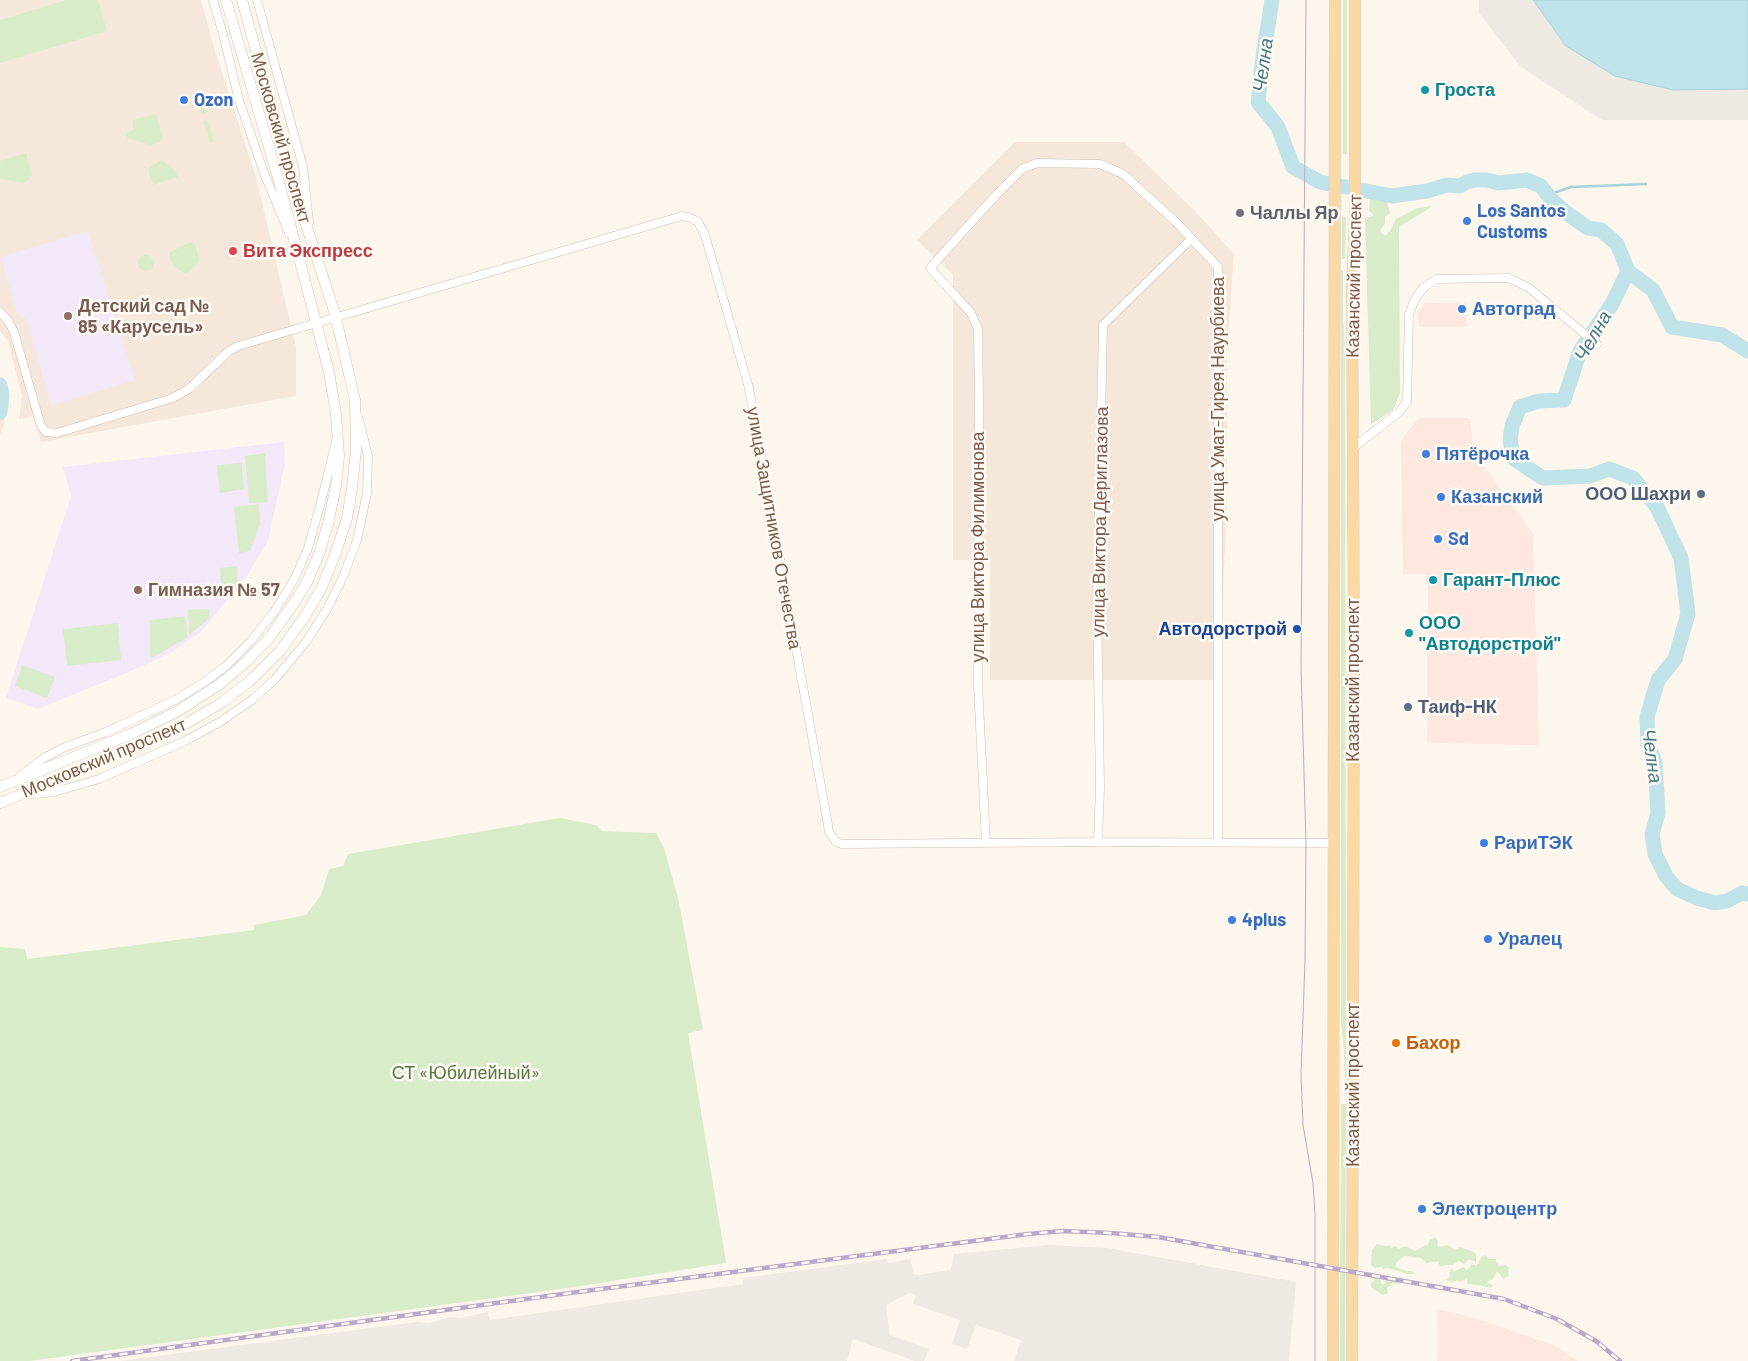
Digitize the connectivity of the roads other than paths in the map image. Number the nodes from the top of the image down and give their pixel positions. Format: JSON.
{"nodes":[{"id":1,"x":213,"y":0,"type":"edge"},
{"id":2,"x":226,"y":0,"type":"edge"},
{"id":3,"x":242,"y":0,"type":"edge"},
{"id":4,"x":257,"y":0,"type":"edge"},
{"id":5,"x":1335,"y":0,"type":"edge"},
{"id":6,"x":1355,"y":0,"type":"edge"},
{"id":7,"x":310,"y":237,"type":"junction"},
{"id":8,"x":1191,"y":239,"type":"junction"},
{"id":9,"x":930,"y":268,"type":"joint"},
{"id":10,"x":1334,"y":284,"type":"junction"},
{"id":11,"x":1352,"y":285,"type":"junction"},
{"id":12,"x":308,"y":292,"type":"junction"},
{"id":13,"x":0,"y":312,"type":"edge"},
{"id":14,"x":336,"y":317,"type":"junction"},
{"id":15,"x":316,"y":322,"type":"junction"},
{"id":16,"x":1597,"y":344,"type":"dead end"},
{"id":17,"x":354,"y":400,"type":"junction"},
{"id":18,"x":1353,"y":448,"type":"junction"},
{"id":19,"x":5,"y":785,"type":"edge"},
{"id":20,"x":14,"y":797,"type":"junction"},
{"id":21,"x":0,"y":803,"type":"edge"},
{"id":22,"x":1098,"y":842,"type":"junction"},
{"id":23,"x":1218,"y":842,"type":"junction"},
{"id":24,"x":986,"y":843,"type":"junction"},
{"id":25,"x":1335,"y":843,"type":"junction"},
{"id":26,"x":1332,"y":1067,"type":"junction"},
{"id":27,"x":1354,"y":1073,"type":"junction"},
{"id":28,"x":1333,"y":1361,"type":"edge"},
{"id":29,"x":1352,"y":1361,"type":"edge"}],
"edges":[{"from":1,"to":12,"type":"street"},
{"from":2,"to":12,"type":"main road","name":"Московский проспект"},
{"from":3,"to":7,"type":"main road","name":"Московский проспект"},
{"from":4,"to":7,"type":"street"},
{"from":5,"to":10,"type":"main road","name":"Казанский проспект"},
{"from":6,"to":11,"type":"main road","name":"Казанский проспект"},
{"from":7,"to":14,"type":"main road","name":"Московский проспект"},
{"from":8,"to":9,"type":"street","name":"улица Умат-Гирея Наурбиева"},
{"from":8,"to":22,"type":"street","name":"улица Виктора Дериглазова"},
{"from":8,"to":23,"type":"street","name":"улица Умат-Гирея Наурбиева"},
{"from":9,"to":24,"type":"street","name":"улица Виктора Филимонова"},
{"from":10,"to":11,"type":"main road"},
{"from":10,"to":25,"type":"main road","name":"Казанский проспект"},
{"from":11,"to":18,"type":"main road","name":"Казанский проспект"},
{"from":12,"to":15,"type":"main road","name":"Московский проспект"},
{"from":13,"to":15,"type":"street"},
{"from":14,"to":15,"type":"street"},
{"from":14,"to":17,"type":"main road","name":"Московский проспект"},
{"from":14,"to":24,"type":"street","name":"улица Защитников Отечества"},
{"from":15,"to":19,"type":"main road","name":"Московский проспект"},
{"from":16,"to":18,"type":"street"},
{"from":17,"to":20,"type":"main road","name":"Московский проспект"},
{"from":17,"to":20,"type":"street"},
{"from":18,"to":27,"type":"main road","name":"Казанский проспект"},
{"from":20,"to":21,"type":"main road","name":"Московский проспект"},
{"from":22,"to":23,"type":"street"},
{"from":22,"to":24,"type":"street"},
{"from":23,"to":25,"type":"street"},
{"from":25,"to":26,"type":"main road","name":"Казанский проспект"},
{"from":26,"to":27,"type":"main road"},
{"from":26,"to":28,"type":"main road","name":"Казанский проспект"},
{"from":27,"to":29,"type":"main road","name":"Казанский проспект"}]}
